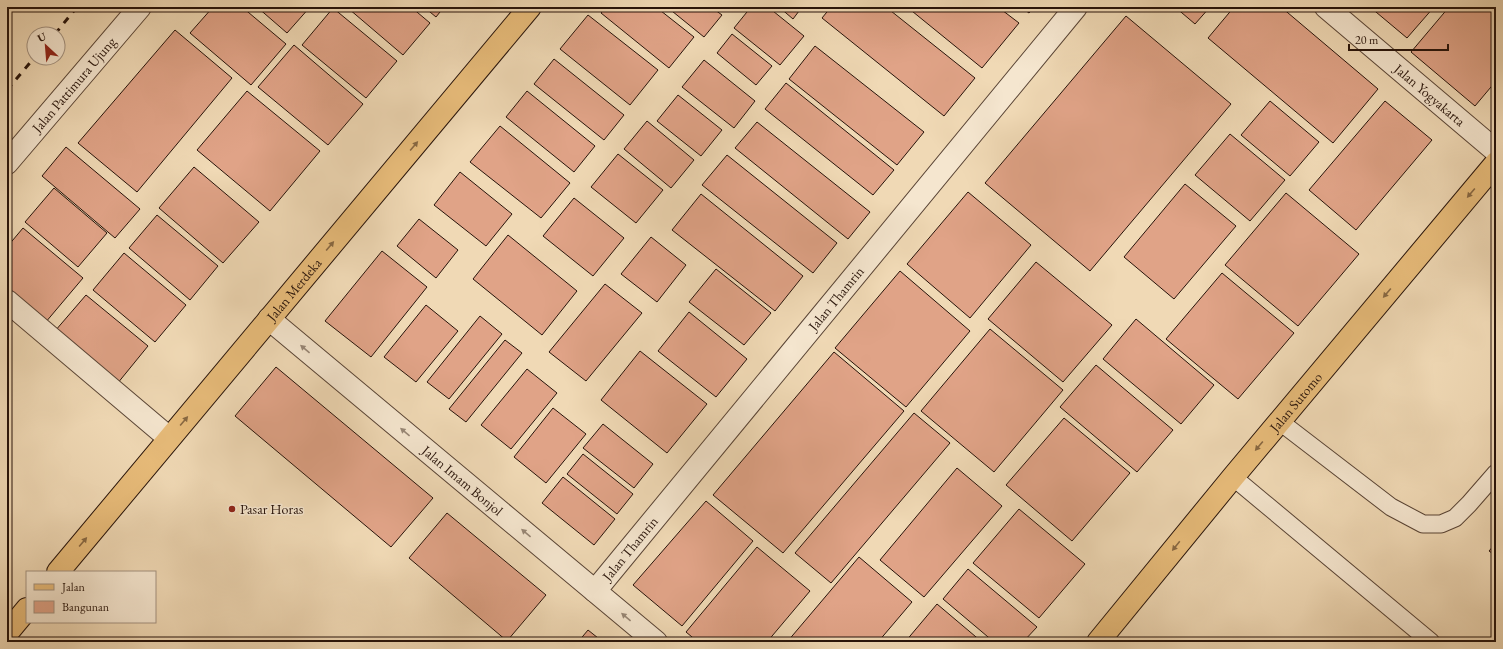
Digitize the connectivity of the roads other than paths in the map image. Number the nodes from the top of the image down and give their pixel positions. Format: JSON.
{"nodes":[{"id":1,"x":140,"y":7,"type":"edge"},
{"id":2,"x":530,"y":7,"type":"edge"},
{"id":3,"x":1076,"y":7,"type":"edge"},
{"id":4,"x":1326,"y":7,"type":"edge"},
{"id":5,"x":1496,"y":151,"type":"edge"},
{"id":6,"x":7,"y":163,"type":"edge"},
{"id":7,"x":1496,"y":163,"type":"edge"},
{"id":8,"x":7,"y":301,"type":"edge"},
{"id":9,"x":269,"y":319,"type":"junction"},
{"id":10,"x":1279,"y":422,"type":"junction"},
{"id":11,"x":169,"y":438,"type":"junction"},
{"id":12,"x":1496,"y":473,"type":"edge"},
{"id":13,"x":1232,"y":477,"type":"junction"},
{"id":14,"x":59,"y":571,"type":"edge"},
{"id":15,"x":595,"y":590,"type":"junction"},
{"id":16,"x":26,"y":610,"type":"edge"},
{"id":17,"x":7,"y":633,"type":"edge"},
{"id":18,"x":656,"y":642,"type":"edge"},
{"id":19,"x":1098,"y":642,"type":"edge"},
{"id":20,"x":1431,"y":642,"type":"edge"}],
"edges":[{"from":1,"to":6,"type":"street","name":"Jalan Pattimura Ujung"},
{"from":9,"to":2,"type":"main road","name":"Jalan Merdeka","one_way":true},
{"from":3,"to":15,"type":"street","name":"Jalan Thamrin"},
{"from":4,"to":5,"type":"street","name":"Jalan Yogyakarta"},
{"from":7,"to":10,"type":"main road","name":"Jalan Sutomo","one_way":true},
{"from":8,"to":11,"type":"street"},
{"from":11,"to":9,"type":"main road","name":"Jalan Merdeka","one_way":true},
{"from":15,"to":9,"type":"street","name":"Jalan Imam Bonjol","one_way":true},
{"from":10,"to":12,"type":"lane"},
{"from":10,"to":13,"type":"main road","name":"Jalan Sutomo","one_way":true},
{"from":14,"to":11,"type":"main road","name":"Jalan Merdeka","one_way":true},
{"from":13,"to":19,"type":"main road","name":"Jalan Sutomo","one_way":true},
{"from":13,"to":20,"type":"lane"},
{"from":18,"to":15,"type":"street","name":"Jalan Imam Bonjol","one_way":true},
{"from":16,"to":17,"type":"main road"}]}
